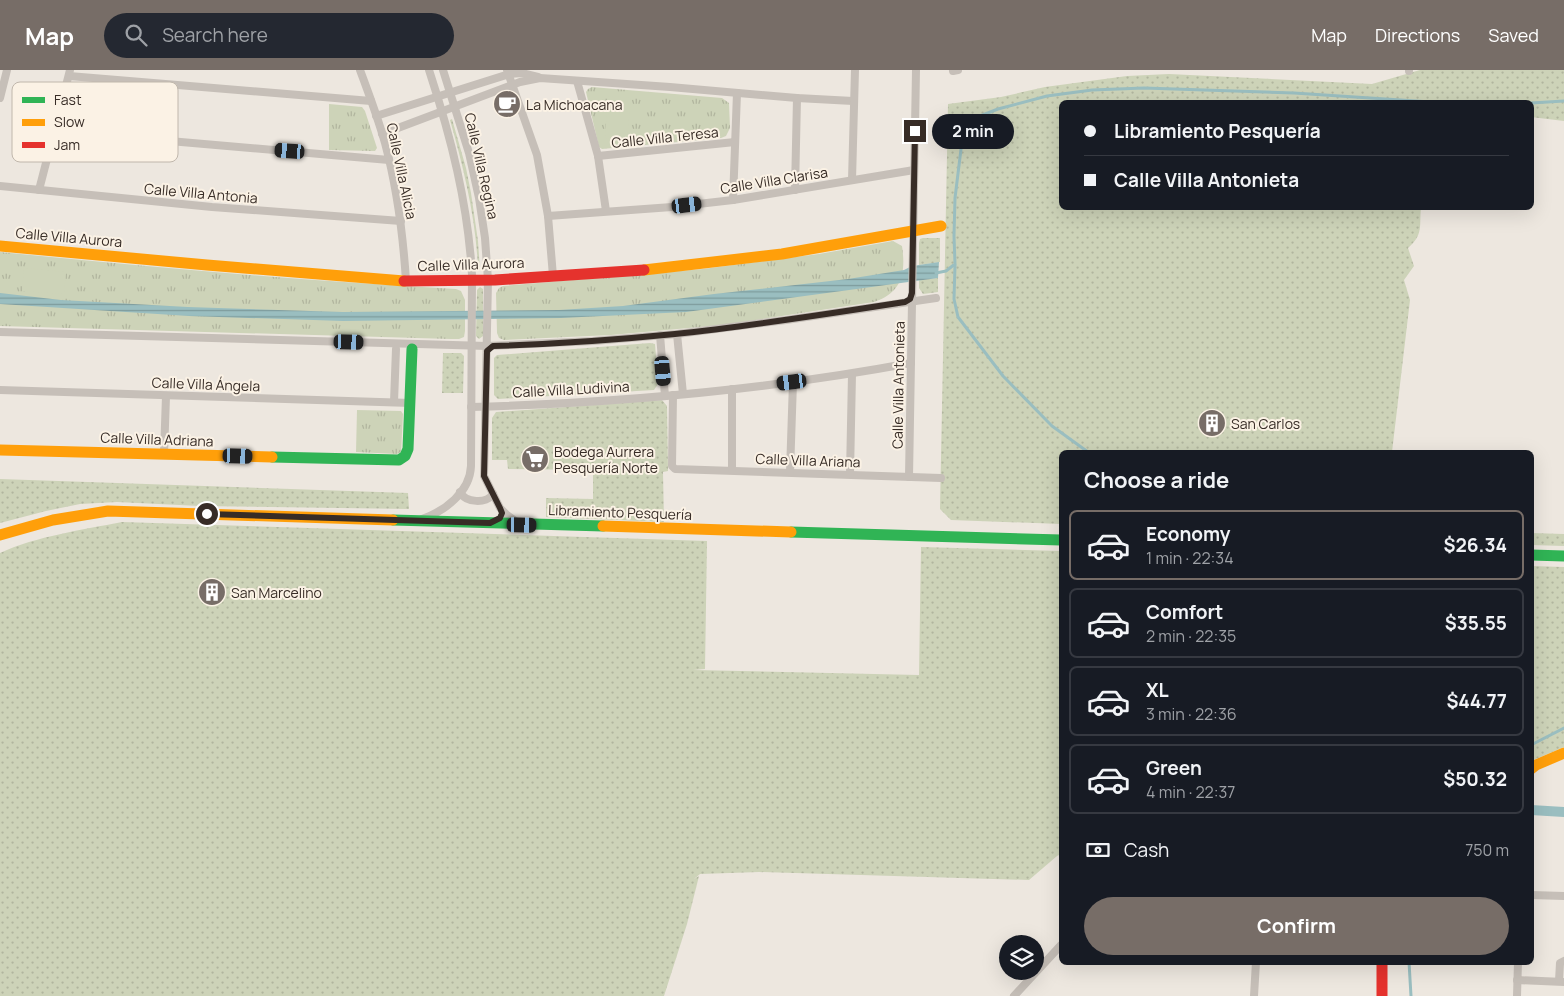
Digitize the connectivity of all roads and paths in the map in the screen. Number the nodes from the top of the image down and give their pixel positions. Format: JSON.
{"nodes":[{"id":1,"x":7,"y":70,"type":"edge"},
{"id":2,"x":360,"y":70,"type":"edge"},
{"id":3,"x":428,"y":70,"type":"edge"},
{"id":4,"x":443,"y":70,"type":"edge"},
{"id":5,"x":855,"y":70,"type":"edge"},
{"id":6,"x":916,"y":70,"type":"edge"},
{"id":7,"x":508,"y":72,"type":"edge"},
{"id":8,"x":69,"y":73,"type":"edge"},
{"id":9,"x":540,"y":78,"type":"junction"},
{"id":10,"x":577,"y":81,"type":"junction"},
{"id":11,"x":166,"y":82,"type":"edge"},
{"id":12,"x":178,"y":83,"type":"edge"},
{"id":13,"x":513,"y":85,"type":"junction"},
{"id":14,"x":451,"y":92,"type":"junction"},
{"id":15,"x":737,"y":93,"type":"junction"},
{"id":16,"x":438,"y":96,"type":"junction"},
{"id":17,"x":0,"y":98,"type":"edge"},
{"id":18,"x":797,"y":98,"type":"junction"},
{"id":19,"x":371,"y":101,"type":"junction"},
{"id":20,"x":853,"y":101,"type":"junction"},
{"id":21,"x":456,"y":106,"type":"junction"},
{"id":22,"x":442,"y":111,"type":"junction"},
{"id":23,"x":376,"y":116,"type":"junction"},
{"id":24,"x":382,"y":134,"type":"junction"},
{"id":25,"x":178,"y":142,"type":"edge"},
{"id":26,"x":735,"y":142,"type":"junction"},
{"id":27,"x":598,"y":156,"type":"junction"},
{"id":28,"x":389,"y":160,"type":"junction"},
{"id":29,"x":46,"y":162,"type":"edge"},
{"id":30,"x":914,"y":170,"type":"junction"},
{"id":31,"x":852,"y":180,"type":"junction"},
{"id":32,"x":0,"y":186,"type":"edge"},
{"id":33,"x":39,"y":190,"type":"junction"},
{"id":34,"x":795,"y":190,"type":"junction"},
{"id":35,"x":733,"y":200,"type":"junction"},
{"id":36,"x":606,"y":211,"type":"junction"},
{"id":37,"x":548,"y":216,"type":"junction"},
{"id":38,"x":400,"y":221,"type":"junction"},
{"id":39,"x":942,"y":226,"type":"dead end"},
{"id":40,"x":913,"y":234,"type":"junction"},
{"id":41,"x":0,"y":246,"type":"edge"},
{"id":42,"x":553,"y":276,"type":"junction"},
{"id":43,"x":480,"y":280,"type":"junction"},
{"id":44,"x":406,"y":281,"type":"junction"},
{"id":45,"x":936,"y":298,"type":"dead end"},
{"id":46,"x":912,"y":300,"type":"junction"},
{"id":47,"x":0,"y":332,"type":"edge"},
{"id":48,"x":677,"y":334,"type":"junction"},
{"id":49,"x":660,"y":336,"type":"junction"},
{"id":50,"x":404,"y":345,"type":"junction"},
{"id":51,"x":479,"y":346,"type":"junction"},
{"id":52,"x":911,"y":362,"type":"junction"},
{"id":53,"x":852,"y":374,"type":"junction"},
{"id":54,"x":792,"y":382,"type":"junction"},
{"id":55,"x":732,"y":389,"type":"junction"},
{"id":56,"x":0,"y":390,"type":"edge"},
{"id":57,"x":683,"y":394,"type":"junction"},
{"id":58,"x":669,"y":395,"type":"junction"},
{"id":59,"x":166,"y":396,"type":"junction"},
{"id":60,"x":394,"y":402,"type":"junction"},
{"id":61,"x":411,"y":403,"type":"junction"},
{"id":62,"x":485,"y":406,"type":"junction"},
{"id":63,"x":471,"y":407,"type":"junction"},
{"id":64,"x":0,"y":450,"type":"edge"},
{"id":65,"x":164,"y":454,"type":"junction"},
{"id":66,"x":732,"y":470,"type":"junction"},
{"id":67,"x":790,"y":472,"type":"junction"},
{"id":68,"x":850,"y":474,"type":"junction"},
{"id":69,"x":909,"y":477,"type":"junction"},
{"id":70,"x":941,"y":478,"type":"dead end"},
{"id":71,"x":465,"y":485,"type":"junction"},
{"id":72,"x":488,"y":486,"type":"junction"},
{"id":73,"x":460,"y":492,"type":"junction"},
{"id":74,"x":493,"y":494,"type":"junction"},
{"id":75,"x":449,"y":504,"type":"junction"},
{"id":76,"x":500,"y":508,"type":"junction"},
{"id":77,"x":412,"y":521,"type":"junction"},
{"id":78,"x":462,"y":523,"type":"junction"},
{"id":79,"x":484,"y":523,"type":"junction"},
{"id":80,"x":522,"y":525,"type":"junction"},
{"id":81,"x":0,"y":535,"type":"edge"},
{"id":82,"x":1059,"y":540,"type":"edge"},
{"id":83,"x":1534,"y":555,"type":"edge"},
{"id":84,"x":1564,"y":556,"type":"edge"},
{"id":85,"x":1564,"y":752,"type":"edge"},
{"id":86,"x":1534,"y":767,"type":"edge"},
{"id":87,"x":1534,"y":895,"type":"edge"},
{"id":88,"x":1564,"y":896,"type":"edge"},
{"id":89,"x":1059,"y":947,"type":"edge"},
{"id":90,"x":1564,"y":961,"type":"edge"},
{"id":91,"x":1256,"y":965,"type":"edge"},
{"id":92,"x":1382,"y":965,"type":"edge"},
{"id":93,"x":1518,"y":965,"type":"edge"},
{"id":94,"x":1518,"y":980,"type":"junction"},
{"id":95,"x":1562,"y":981,"type":"edge"},
{"id":96,"x":1014,"y":996,"type":"edge"},
{"id":97,"x":1254,"y":996,"type":"edge"},
{"id":98,"x":1382,"y":996,"type":"edge"},
{"id":99,"x":1517,"y":996,"type":"edge"}],
"edges":[{"from":1,"to":17,"type":"street"},
{"from":2,"to":19,"type":"street","name":"Calle Villa Alicia"},
{"from":3,"to":16,"type":"street","name":"Calle Villa Regina"},
{"from":4,"to":14,"type":"street","name":"Calle Villa Regina"},
{"from":5,"to":20,"type":"street"},
{"from":6,"to":30,"type":"street"},
{"from":7,"to":9,"type":"street"},
{"from":7,"to":13,"type":"street"},
{"from":7,"to":14,"type":"street"},
{"from":8,"to":11,"type":"street"},
{"from":9,"to":10,"type":"street"},
{"from":9,"to":13,"type":"street"},
{"from":10,"to":15,"type":"street"},
{"from":10,"to":27,"type":"street"},
{"from":12,"to":19,"type":"street"},
{"from":13,"to":21,"type":"street"},
{"from":13,"to":37,"type":"street"},
{"from":14,"to":16,"type":"street"},
{"from":14,"to":21,"type":"street","name":"Calle Villa Regina"},
{"from":15,"to":18,"type":"street"},
{"from":15,"to":26,"type":"street"},
{"from":16,"to":22,"type":"street","name":"Calle Villa Regina"},
{"from":16,"to":23,"type":"street"},
{"from":18,"to":20,"type":"street"},
{"from":18,"to":34,"type":"street"},
{"from":19,"to":23,"type":"street","name":"Calle Villa Alicia"},
{"from":20,"to":31,"type":"street"},
{"from":21,"to":22,"type":"street"},
{"from":21,"to":43,"type":"street","name":"Calle Villa Regina"},
{"from":22,"to":24,"type":"street"},
{"from":22,"to":43,"type":"street","name":"Calle Villa Regina"},
{"from":23,"to":24,"type":"street","name":"Calle Villa Alicia"},
{"from":24,"to":28,"type":"street","name":"Calle Villa Alicia"},
{"from":25,"to":28,"type":"street"},
{"from":26,"to":27,"type":"street","name":"Calle Villa Teresa"},
{"from":26,"to":35,"type":"street"},
{"from":27,"to":36,"type":"street"},
{"from":28,"to":38,"type":"street","name":"Calle Villa Alicia"},
{"from":29,"to":33,"type":"street"},
{"from":30,"to":31,"type":"street","name":"Calle Villa Clarisa"},
{"from":30,"to":40,"type":"street"},
{"from":31,"to":34,"type":"street","name":"Calle Villa Clarisa"},
{"from":32,"to":33,"type":"street","name":"Calle Villa Antonia"},
{"from":33,"to":38,"type":"street","name":"Calle Villa Antonia"},
{"from":34,"to":35,"type":"street","name":"Calle Villa Clarisa"},
{"from":35,"to":36,"type":"street","name":"Calle Villa Clarisa"},
{"from":36,"to":37,"type":"street","name":"Calle Villa Clarisa"},
{"from":37,"to":42,"type":"street"},
{"from":38,"to":44,"type":"street","name":"Calle Villa Alicia"},
{"from":39,"to":40,"type":"street","name":"Calle Villa Aurora"},
{"from":40,"to":42,"type":"street","name":"Calle Villa Aurora"},
{"from":40,"to":46,"type":"street","name":"Calle Villa Antonieta"},
{"from":41,"to":44,"type":"street","name":"Calle Villa Aurora"},
{"from":42,"to":43,"type":"street","name":"Calle Villa Aurora"},
{"from":43,"to":44,"type":"street","name":"Calle Villa Aurora"},
{"from":43,"to":51,"type":"street","name":"Calle Villa Regina"},
{"from":43,"to":51,"type":"street","name":"Calle Villa Regina"},
{"from":45,"to":46,"type":"street"},
{"from":46,"to":48,"type":"street"},
{"from":46,"to":52,"type":"street","name":"Calle Villa Antonieta"},
{"from":47,"to":50,"type":"street"},
{"from":48,"to":49,"type":"street"},
{"from":48,"to":57,"type":"street"},
{"from":49,"to":51,"type":"street"},
{"from":49,"to":58,"type":"street"},
{"from":50,"to":51,"type":"street"},
{"from":50,"to":60,"type":"street"},
{"from":50,"to":61,"type":"street"},
{"from":51,"to":62,"type":"street"},
{"from":51,"to":63,"type":"street"},
{"from":52,"to":53,"type":"street","name":"Calle Villa Ludivina"},
{"from":52,"to":69,"type":"street","name":"Calle Villa Antonieta"},
{"from":53,"to":54,"type":"street","name":"Calle Villa Ludivina"},
{"from":53,"to":68,"type":"street"},
{"from":54,"to":55,"type":"street","name":"Calle Villa Ludivina"},
{"from":54,"to":67,"type":"street"},
{"from":55,"to":57,"type":"street","name":"Calle Villa Ludivina"},
{"from":55,"to":66,"type":"street"},
{"from":56,"to":59,"type":"street","name":"Calle Villa Ángela"},
{"from":57,"to":58,"type":"street","name":"Calle Villa Ludivina"},
{"from":58,"to":62,"type":"street","name":"Calle Villa Ludivina"},
{"from":58,"to":66,"type":"street","name":"Calle Villa Ariana"},
{"from":59,"to":60,"type":"street","name":"Calle Villa Ángela"},
{"from":59,"to":65,"type":"street"},
{"from":60,"to":61,"type":"street","name":"Calle Villa Ángela"},
{"from":61,"to":65,"type":"street","name":"Calle Villa Adriana"},
{"from":62,"to":63,"type":"street","name":"Calle Villa Ludivina"},
{"from":62,"to":72,"type":"street"},
{"from":63,"to":71,"type":"street"},
{"from":64,"to":65,"type":"street","name":"Calle Villa Adriana"},
{"from":66,"to":67,"type":"street","name":"Calle Villa Ariana"},
{"from":67,"to":68,"type":"street","name":"Calle Villa Ariana"},
{"from":68,"to":69,"type":"street","name":"Calle Villa Ariana"},
{"from":69,"to":70,"type":"street","name":"Calle Villa Ariana"},
{"from":71,"to":72,"type":"street"},
{"from":71,"to":73,"type":"street"},
{"from":72,"to":74,"type":"street"},
{"from":73,"to":74,"type":"street"},
{"from":73,"to":75,"type":"street"},
{"from":74,"to":76,"type":"street"},
{"from":75,"to":77,"type":"street"},
{"from":75,"to":78,"type":"street"},
{"from":76,"to":79,"type":"street"},
{"from":76,"to":80,"type":"street"},
{"from":77,"to":78,"type":"street","name":"Libramiento Pesquería"},
{"from":77,"to":81,"type":"street","name":"Libramiento Pesquería"},
{"from":78,"to":79,"type":"street","name":"Libramiento Pesquería"},
{"from":79,"to":80,"type":"street","name":"Libramiento Pesquería"},
{"from":80,"to":82,"type":"street","name":"Libramiento Pesquería"},
{"from":83,"to":84,"type":"street"},
{"from":85,"to":86,"type":"street"},
{"from":87,"to":88,"type":"street"},
{"from":89,"to":96,"type":"street"},
{"from":90,"to":95,"type":"street"},
{"from":91,"to":97,"type":"street"},
{"from":92,"to":98,"type":"street"},
{"from":93,"to":94,"type":"street"},
{"from":94,"to":95,"type":"street"},
{"from":94,"to":99,"type":"street"}]}
